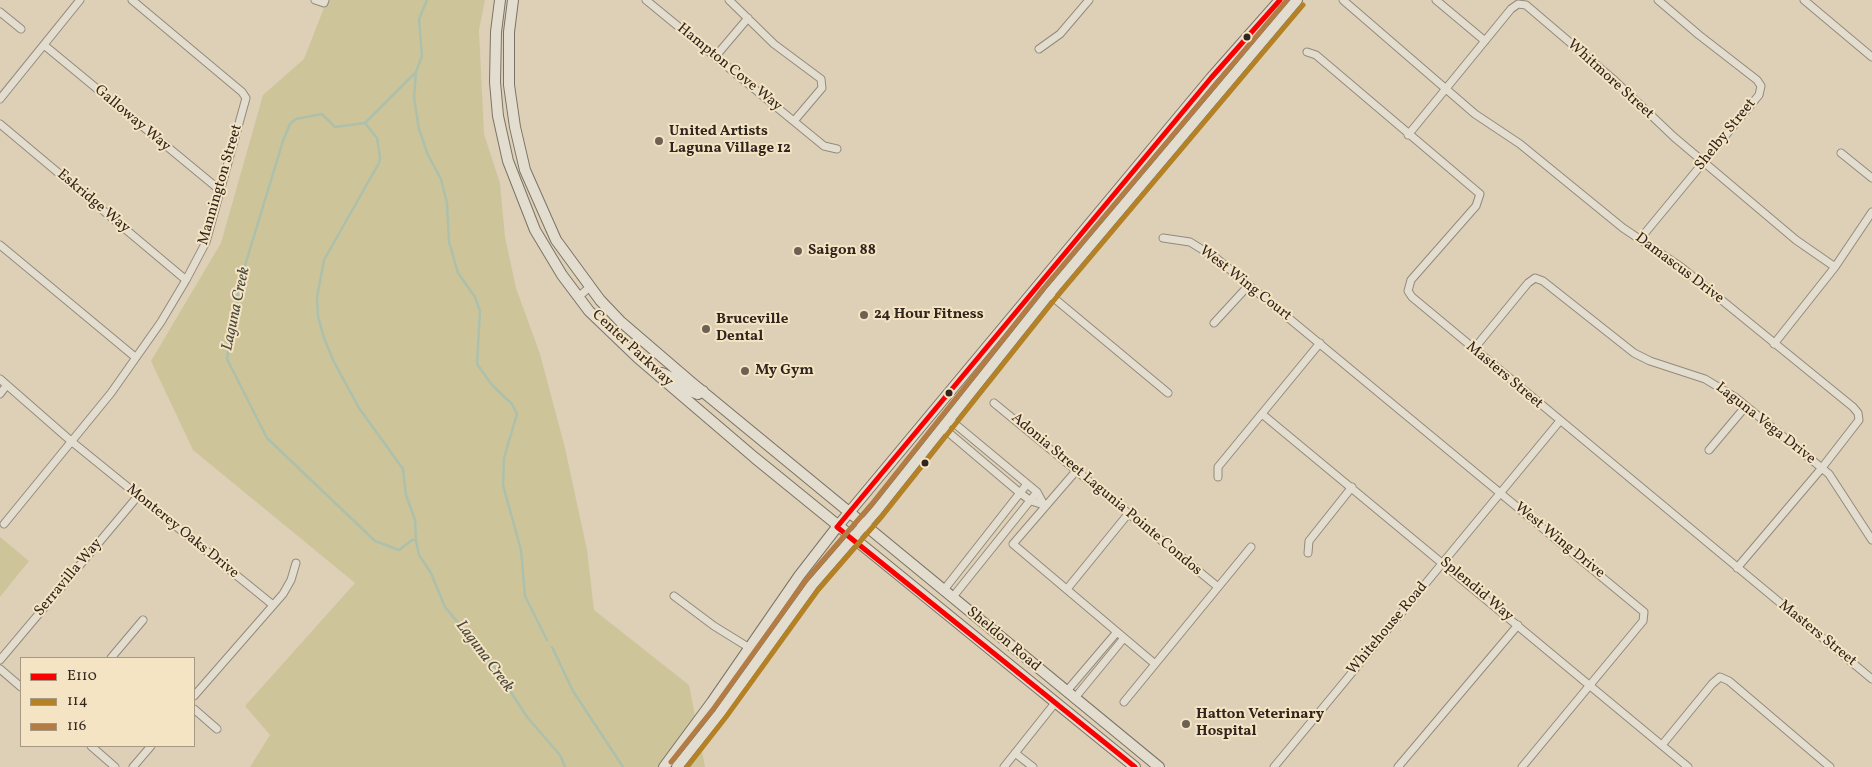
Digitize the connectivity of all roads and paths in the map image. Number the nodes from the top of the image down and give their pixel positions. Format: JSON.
{"nodes":[{"id":1,"x":80,"y":0,"type":"edge"},
{"id":2,"x":132,"y":0,"type":"edge"},
{"id":3,"x":315,"y":0,"type":"edge"},
{"id":4,"x":500,"y":0,"type":"edge"},
{"id":5,"x":513,"y":0,"type":"edge"},
{"id":6,"x":646,"y":0,"type":"edge"},
{"id":7,"x":729,"y":0,"type":"edge"},
{"id":8,"x":1089,"y":0,"type":"edge"},
{"id":9,"x":1280,"y":0,"type":"edge"},
{"id":10,"x":1297,"y":0,"type":"edge"},
{"id":11,"x":1344,"y":0,"type":"edge"},
{"id":12,"x":1436,"y":0,"type":"edge"},
{"id":13,"x":1658,"y":0,"type":"edge"},
{"id":14,"x":1804,"y":0,"type":"edge"},
{"id":15,"x":324,"y":1,"type":"edge"},
{"id":16,"x":0,"y":12,"type":"edge"},
{"id":17,"x":748,"y":18,"type":"junction"},
{"id":18,"x":21,"y":30,"type":"dead end"},
{"id":19,"x":1485,"y":41,"type":"junction"},
{"id":20,"x":44,"y":45,"type":"junction"},
{"id":21,"x":1039,"y":49,"type":"dead end"},
{"id":22,"x":1307,"y":52,"type":"dead end"},
{"id":23,"x":715,"y":57,"type":"junction"},
{"id":24,"x":1872,"y":57,"type":"edge"},
{"id":25,"x":1446,"y":88,"type":"junction"},
{"id":26,"x":0,"y":99,"type":"edge"},
{"id":27,"x":794,"y":121,"type":"junction"},
{"id":28,"x":0,"y":124,"type":"edge"},
{"id":29,"x":1408,"y":135,"type":"junction"},
{"id":30,"x":837,"y":149,"type":"dead end"},
{"id":31,"x":1841,"y":153,"type":"dead end"},
{"id":32,"x":1704,"y":162,"type":"junction"},
{"id":33,"x":1872,"y":178,"type":"edge"},
{"id":34,"x":221,"y":191,"type":"junction"},
{"id":35,"x":1872,"y":212,"type":"edge"},
{"id":36,"x":1163,"y":238,"type":"dead end"},
{"id":37,"x":1640,"y":239,"type":"junction"},
{"id":38,"x":0,"y":245,"type":"edge"},
{"id":39,"x":1834,"y":267,"type":"junction"},
{"id":40,"x":581,"y":276,"type":"junction"},
{"id":41,"x":186,"y":280,"type":"junction"},
{"id":42,"x":1248,"y":285,"type":"junction"},
{"id":43,"x":570,"y":286,"type":"junction"},
{"id":44,"x":590,"y":287,"type":"junction"},
{"id":45,"x":1049,"y":294,"type":"junction"},
{"id":46,"x":578,"y":297,"type":"junction"},
{"id":47,"x":1214,"y":323,"type":"dead end"},
{"id":48,"x":994,"y":340,"type":"junction"},
{"id":49,"x":1320,"y":343,"type":"junction"},
{"id":50,"x":1774,"y":344,"type":"junction"},
{"id":51,"x":1473,"y":350,"type":"junction"},
{"id":52,"x":135,"y":357,"type":"junction"},
{"id":53,"x":652,"y":369,"type":"junction"},
{"id":54,"x":0,"y":379,"type":"edge"},
{"id":55,"x":6,"y":386,"type":"junction"},
{"id":56,"x":703,"y":391,"type":"junction"},
{"id":57,"x":1168,"y":393,"type":"dead end"},
{"id":58,"x":0,"y":394,"type":"edge"},
{"id":59,"x":994,"y":402,"type":"dead end"},
{"id":60,"x":1746,"y":406,"type":"junction"},
{"id":61,"x":958,"y":407,"type":"junction"},
{"id":62,"x":1262,"y":414,"type":"junction"},
{"id":63,"x":949,"y":419,"type":"junction"},
{"id":64,"x":1560,"y":422,"type":"junction"},
{"id":65,"x":942,"y":427,"type":"junction"},
{"id":66,"x":71,"y":441,"type":"junction"},
{"id":67,"x":1710,"y":450,"type":"dead end"},
{"id":68,"x":1821,"y":469,"type":"junction"},
{"id":69,"x":1076,"y":471,"type":"junction"},
{"id":70,"x":1218,"y":477,"type":"dead end"},
{"id":71,"x":1027,"y":484,"type":"junction"},
{"id":72,"x":1352,"y":487,"type":"junction"},
{"id":73,"x":1037,"y":492,"type":"junction"},
{"id":74,"x":1020,"y":493,"type":"junction"},
{"id":75,"x":1501,"y":493,"type":"junction"},
{"id":76,"x":138,"y":496,"type":"junction"},
{"id":77,"x":1030,"y":501,"type":"junction"},
{"id":78,"x":1044,"y":505,"type":"junction"},
{"id":79,"x":849,"y":513,"type":"junction"},
{"id":80,"x":1128,"y":514,"type":"junction"},
{"id":81,"x":4,"y":524,"type":"dead end"},
{"id":82,"x":864,"y":524,"type":"junction"},
{"id":83,"x":837,"y":527,"type":"junction"},
{"id":84,"x":851,"y":538,"type":"junction"},
{"id":85,"x":1872,"y":540,"type":"edge"},
{"id":86,"x":1251,"y":547,"type":"dead end"},
{"id":87,"x":1308,"y":554,"type":"dead end"},
{"id":88,"x":296,"y":562,"type":"dead end"},
{"id":89,"x":1443,"y":563,"type":"junction"},
{"id":90,"x":1737,"y":568,"type":"junction"},
{"id":91,"x":1218,"y":587,"type":"junction"},
{"id":92,"x":1067,"y":588,"type":"junction"},
{"id":93,"x":943,"y":590,"type":"junction"},
{"id":94,"x":674,"y":596,"type":"dead end"},
{"id":95,"x":952,"y":598,"type":"junction"},
{"id":96,"x":273,"y":605,"type":"junction"},
{"id":97,"x":143,"y":620,"type":"dead end"},
{"id":98,"x":1518,"y":625,"type":"junction"},
{"id":99,"x":1117,"y":632,"type":"junction"},
{"id":100,"x":1124,"y":638,"type":"junction"},
{"id":101,"x":748,"y":647,"type":"junction"},
{"id":102,"x":112,"y":657,"type":"edge"},
{"id":103,"x":0,"y":660,"type":"edge"},
{"id":104,"x":1155,"y":664,"type":"junction"},
{"id":105,"x":0,"y":669,"type":"edge"},
{"id":106,"x":1872,"y":678,"type":"edge"},
{"id":107,"x":20,"y":686,"type":"edge"},
{"id":108,"x":1590,"y":686,"type":"junction"},
{"id":109,"x":195,"y":695,"type":"edge"},
{"id":110,"x":1070,"y":695,"type":"junction"},
{"id":111,"x":1124,"y":702,"type":"dead end"},
{"id":112,"x":1055,"y":703,"type":"junction"},
{"id":113,"x":195,"y":710,"type":"edge"},
{"id":114,"x":217,"y":729,"type":"dead end"},
{"id":115,"x":1662,"y":745,"type":"junction"},
{"id":116,"x":92,"y":747,"type":"edge"},
{"id":117,"x":150,"y":747,"type":"edge"},
{"id":118,"x":1015,"y":753,"type":"junction"},
{"id":119,"x":682,"y":765,"type":"edge"},
{"id":120,"x":115,"y":767,"type":"edge"},
{"id":121,"x":133,"y":767,"type":"edge"},
{"id":122,"x":664,"y":767,"type":"edge"},
{"id":123,"x":1004,"y":767,"type":"edge"},
{"id":124,"x":1033,"y":767,"type":"edge"},
{"id":125,"x":1135,"y":767,"type":"edge"},
{"id":126,"x":1159,"y":767,"type":"edge"},
{"id":127,"x":1274,"y":767,"type":"edge"},
{"id":128,"x":1398,"y":767,"type":"edge"},
{"id":129,"x":1522,"y":767,"type":"edge"},
{"id":130,"x":1688,"y":767,"type":"edge"},
{"id":131,"x":1830,"y":767,"type":"edge"}],
"edges":[{"from":1,"to":20,"type":"street"},
{"from":2,"to":34,"type":"street","name":"Mannington Street"},
{"from":3,"to":15,"type":"street"},
{"from":4,"to":43,"type":"main road","name":"Center Parkway"},
{"from":5,"to":40,"type":"main road","name":"Center Parkway"},
{"from":6,"to":23,"type":"street","name":"Hampton Cove Way"},
{"from":7,"to":17,"type":"street"},
{"from":8,"to":21,"type":"street"},
{"from":9,"to":48,"type":"main road"},
{"from":10,"to":45,"type":"main road"},
{"from":11,"to":25,"type":"street","name":"Damascus Drive"},
{"from":12,"to":19,"type":"street"},
{"from":13,"to":32,"type":"street","name":"Shelby Street"},
{"from":14,"to":24,"type":"street"},
{"from":16,"to":18,"type":"street"},
{"from":17,"to":23,"type":"street"},
{"from":17,"to":27,"type":"street"},
{"from":19,"to":25,"type":"street","name":"Whitmore Street"},
{"from":19,"to":32,"type":"street","name":"Whitmore Street"},
{"from":20,"to":26,"type":"street"},
{"from":20,"to":34,"type":"street","name":"Galloway Way"},
{"from":22,"to":29,"type":"street","name":"Masters Street"},
{"from":23,"to":27,"type":"street","name":"Hampton Cove Way"},
{"from":25,"to":29,"type":"street","name":"Whitmore Street"},
{"from":25,"to":37,"type":"street","name":"Damascus Drive"},
{"from":27,"to":30,"type":"street","name":"Hampton Cove Way"},
{"from":28,"to":41,"type":"street","name":"Eskridge Way"},
{"from":29,"to":51,"type":"street","name":"Masters Street"},
{"from":31,"to":33,"type":"street"},
{"from":32,"to":37,"type":"street","name":"Shelby Street"},
{"from":32,"to":39,"type":"street","name":"Whitmore Street"},
{"from":34,"to":41,"type":"street","name":"Mannington Street"},
{"from":35,"to":39,"type":"street"},
{"from":36,"to":42,"type":"street","name":"West Wing Court"},
{"from":37,"to":50,"type":"street","name":"Damascus Drive"},
{"from":38,"to":52,"type":"street"},
{"from":39,"to":50,"type":"street"},
{"from":40,"to":43,"type":"street"},
{"from":40,"to":44,"type":"main road","name":"Center Parkway"},
{"from":41,"to":52,"type":"street","name":"Mannington Street"},
{"from":42,"to":47,"type":"street"},
{"from":42,"to":49,"type":"street","name":"West Wing Court"},
{"from":43,"to":46,"type":"main road","name":"Center Parkway"},
{"from":44,"to":46,"type":"street"},
{"from":44,"to":56,"type":"main road","name":"Center Parkway"},
{"from":45,"to":57,"type":"street"},
{"from":45,"to":61,"type":"main road"},
{"from":46,"to":53,"type":"main road","name":"Center Parkway"},
{"from":48,"to":61,"type":"main road"},
{"from":48,"to":79,"type":"main road"},
{"from":49,"to":62,"type":"street"},
{"from":49,"to":75,"type":"street","name":"West Wing Drive"},
{"from":50,"to":68,"type":"street","name":"Damascus Drive"},
{"from":51,"to":60,"type":"street","name":"Laguna Vega Drive"},
{"from":51,"to":64,"type":"street","name":"Masters Street"},
{"from":52,"to":66,"type":"street","name":"Mannington Street"},
{"from":53,"to":56,"type":"main road"},
{"from":53,"to":83,"type":"main road","name":"Center Parkway"},
{"from":54,"to":55,"type":"street","name":"Monterey Oaks Drive"},
{"from":55,"to":58,"type":"street"},
{"from":55,"to":66,"type":"street","name":"Monterey Oaks Drive"},
{"from":56,"to":79,"type":"main road","name":"Center Parkway"},
{"from":59,"to":69,"type":"street","name":"Adonia Street Lagunia Pointe Condos"},
{"from":60,"to":67,"type":"street"},
{"from":60,"to":68,"type":"street","name":"Laguna Vega Drive"},
{"from":61,"to":63,"type":"main road"},
{"from":62,"to":70,"type":"street"},
{"from":62,"to":72,"type":"street","name":"Splendid Way"},
{"from":63,"to":65,"type":"main road"},
{"from":63,"to":71,"type":"street"},
{"from":64,"to":75,"type":"street","name":"Whitehouse Road"},
{"from":64,"to":90,"type":"street","name":"Masters Street"},
{"from":65,"to":74,"type":"street"},
{"from":65,"to":82,"type":"main road"},
{"from":66,"to":76,"type":"street","name":"Monterey Oaks Drive"},
{"from":66,"to":81,"type":"street","name":"Mannington Street"},
{"from":68,"to":85,"type":"street","name":"Laguna Vega Drive"},
{"from":68,"to":90,"type":"street","name":"Damascus Drive"},
{"from":69,"to":78,"type":"street"},
{"from":69,"to":80,"type":"street","name":"Adonia Street Lagunia Pointe Condos"},
{"from":71,"to":73,"type":"street"},
{"from":71,"to":74,"type":"street"},
{"from":72,"to":87,"type":"street"},
{"from":72,"to":89,"type":"street","name":"Splendid Way"},
{"from":73,"to":77,"type":"street"},
{"from":73,"to":78,"type":"street"},
{"from":74,"to":77,"type":"street"},
{"from":74,"to":93,"type":"street"},
{"from":75,"to":89,"type":"street","name":"Whitehouse Road"},
{"from":75,"to":108,"type":"street","name":"West Wing Drive"},
{"from":76,"to":96,"type":"street","name":"Monterey Oaks Drive"},
{"from":76,"to":103,"type":"street","name":"Serravilla Way"},
{"from":77,"to":78,"type":"street"},
{"from":77,"to":95,"type":"street"},
{"from":78,"to":92,"type":"street"},
{"from":79,"to":82,"type":"main road","name":"Sheldon Road"},
{"from":79,"to":83,"type":"main road"},
{"from":80,"to":91,"type":"street","name":"Adonia Street Lagunia Pointe Condos"},
{"from":80,"to":92,"type":"street"},
{"from":82,"to":84,"type":"main road"},
{"from":82,"to":93,"type":"main road","name":"Sheldon Road"},
{"from":83,"to":84,"type":"main road","name":"Sheldon Road"},
{"from":83,"to":101,"type":"main road"},
{"from":84,"to":112,"type":"main road","name":"Sheldon Road"},
{"from":84,"to":119,"type":"main road"},
{"from":86,"to":91,"type":"street"},
{"from":88,"to":96,"type":"street"},
{"from":89,"to":98,"type":"street","name":"Splendid Way"},
{"from":89,"to":127,"type":"street","name":"Whitehouse Road"},
{"from":90,"to":106,"type":"street","name":"Masters Street"},
{"from":91,"to":104,"type":"street"},
{"from":92,"to":99,"type":"street"},
{"from":93,"to":95,"type":"main road","name":"Sheldon Road"},
{"from":94,"to":101,"type":"street"},
{"from":95,"to":110,"type":"main road","name":"Sheldon Road"},
{"from":96,"to":109,"type":"street"},
{"from":97,"to":102,"type":"street"},
{"from":98,"to":108,"type":"street","name":"Splendid Way"},
{"from":98,"to":128,"type":"street"},
{"from":99,"to":100,"type":"street"},
{"from":99,"to":110,"type":"street"},
{"from":100,"to":104,"type":"street"},
{"from":100,"to":110,"type":"street"},
{"from":101,"to":122,"type":"main road"},
{"from":104,"to":111,"type":"street"},
{"from":105,"to":107,"type":"street"},
{"from":108,"to":115,"type":"street","name":"Splendid Way"},
{"from":108,"to":129,"type":"street","name":"West Wing Drive"},
{"from":110,"to":126,"type":"main road","name":"Sheldon Road"},
{"from":112,"to":118,"type":"street"},
{"from":112,"to":125,"type":"main road","name":"Sheldon Road"},
{"from":113,"to":114,"type":"street"},
{"from":115,"to":130,"type":"street","name":"Splendid Way"},
{"from":115,"to":131,"type":"street"},
{"from":116,"to":120,"type":"street"},
{"from":117,"to":121,"type":"street"},
{"from":118,"to":123,"type":"street"},
{"from":118,"to":124,"type":"street"}]}
